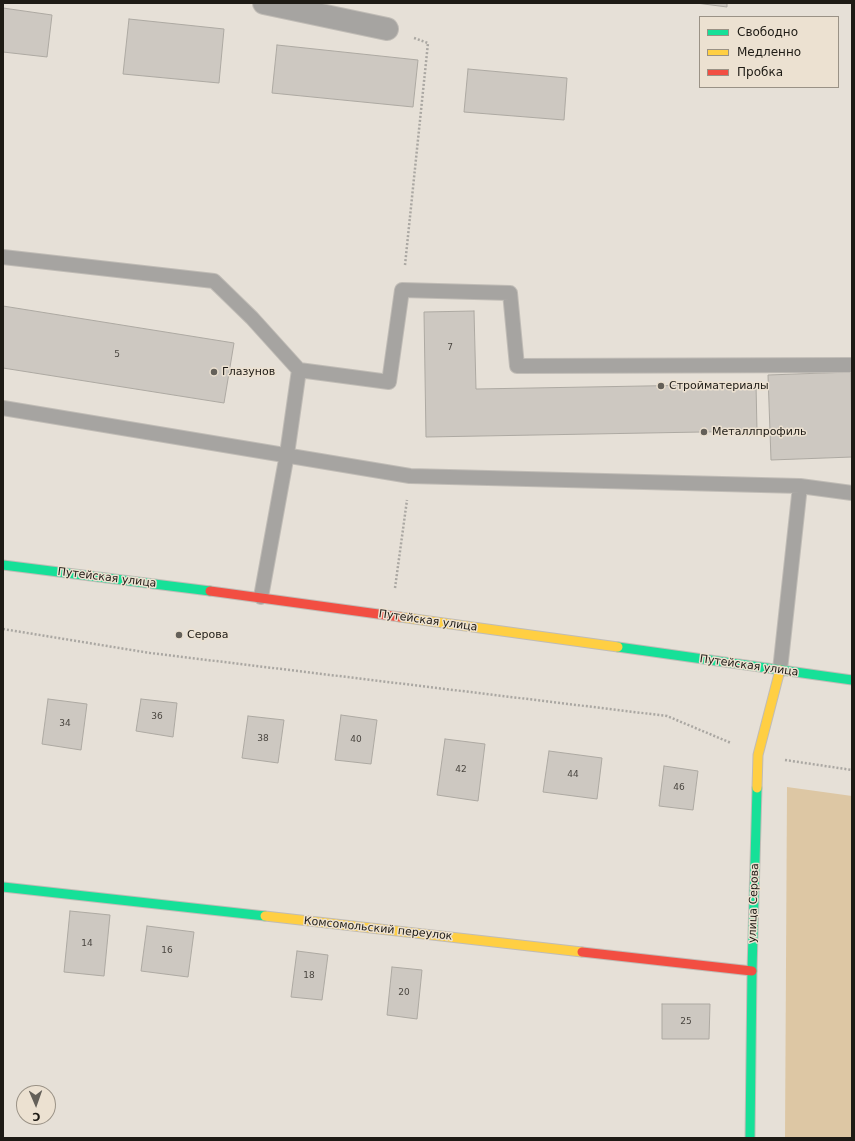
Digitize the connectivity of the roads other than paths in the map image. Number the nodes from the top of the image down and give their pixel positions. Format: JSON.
{"nodes":[{"id":1,"x":264,"y":3,"type":"edge"},
{"id":2,"x":387,"y":29,"type":"road end"},
{"id":3,"x":3,"y":257,"type":"edge"},
{"id":4,"x":852,"y":365,"type":"edge"},
{"id":5,"x":299,"y":370,"type":"junction"},
{"id":6,"x":3,"y":408,"type":"edge"},
{"id":7,"x":287,"y":454,"type":"junction"},
{"id":8,"x":800,"y":486,"type":"junction"},
{"id":9,"x":852,"y":493,"type":"edge"},
{"id":10,"x":3,"y":565,"type":"edge"},
{"id":11,"x":261,"y":597,"type":"junction"},
{"id":12,"x":780,"y":670,"type":"junction"},
{"id":13,"x":852,"y":680,"type":"edge"},
{"id":14,"x":3,"y":887,"type":"edge"},
{"id":15,"x":752,"y":971,"type":"junction"},
{"id":16,"x":750,"y":1138,"type":"edge"}],
"edges":[{"from":1,"to":2,"type":"street"},
{"from":3,"to":5,"type":"lane"},
{"from":4,"to":5,"type":"lane"},
{"from":5,"to":7,"type":"lane"},
{"from":6,"to":7,"type":"lane"},
{"from":7,"to":8,"type":"lane"},
{"from":7,"to":11,"type":"lane"},
{"from":8,"to":9,"type":"lane"},
{"from":8,"to":12,"type":"lane"},
{"from":10,"to":11,"type":"street","name":"Путейская улица"},
{"from":11,"to":12,"type":"street","name":"Путейская улица"},
{"from":12,"to":13,"type":"street","name":"Путейская улица"},
{"from":12,"to":15,"type":"street","name":"улица Серова"},
{"from":14,"to":15,"type":"street","name":"Комсомольский переулок"},
{"from":15,"to":16,"type":"street","name":"улица Серова"}]}
